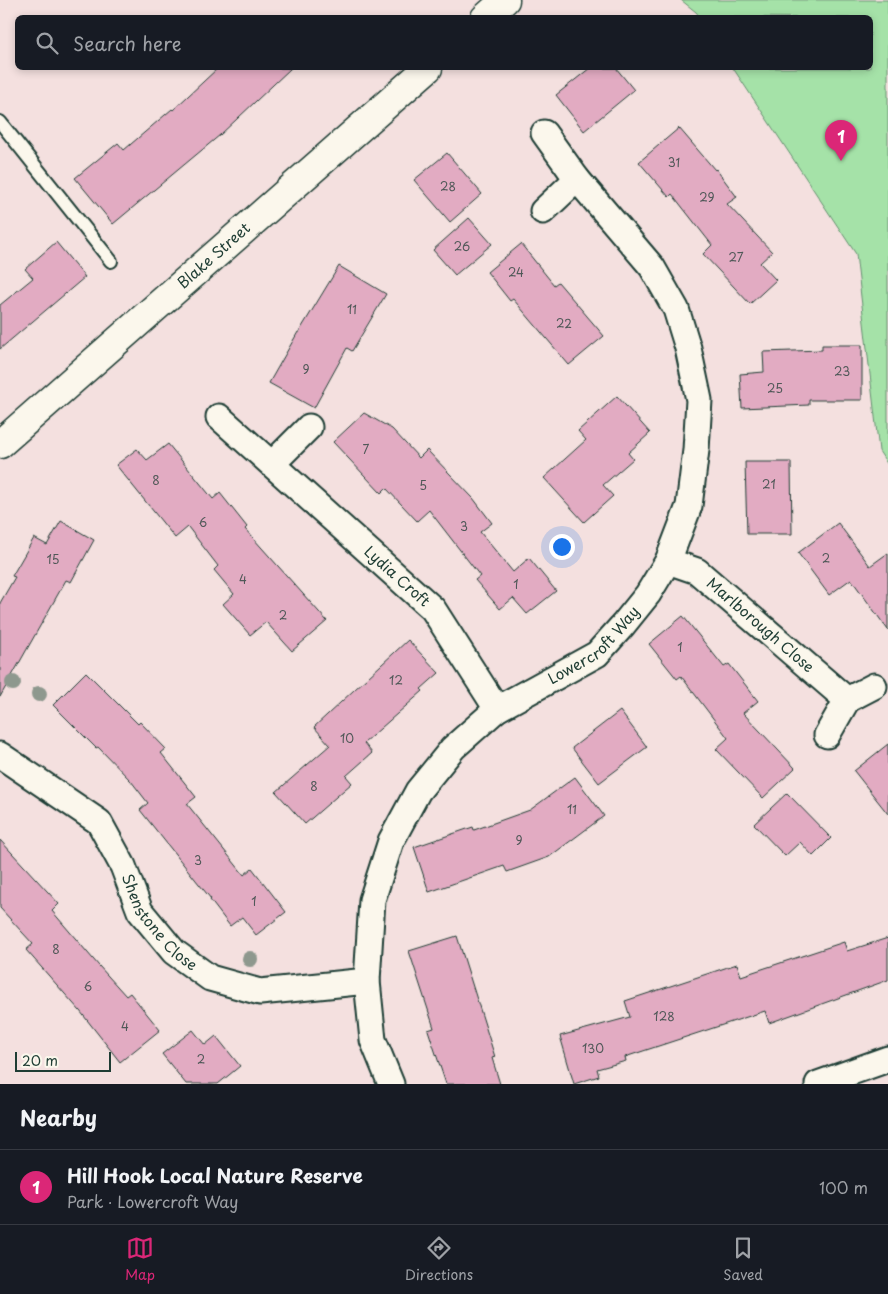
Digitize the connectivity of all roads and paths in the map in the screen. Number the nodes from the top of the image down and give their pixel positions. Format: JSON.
{"nodes":[{"id":1,"x":505,"y":0,"type":"edge"},
{"id":2,"x":488,"y":15,"type":"edge"},
{"id":3,"x":426,"y":70,"type":"edge"},
{"id":4,"x":0,"y":122,"type":"edge"},
{"id":5,"x":544,"y":133,"type":"dead end"},
{"id":6,"x":576,"y":179,"type":"junction"},
{"id":7,"x":543,"y":211,"type":"dead end"},
{"id":8,"x":111,"y":261,"type":"dead end"},
{"id":9,"x":219,"y":417,"type":"dead end"},
{"id":10,"x":309,"y":427,"type":"dead end"},
{"id":11,"x":0,"y":444,"type":"edge"},
{"id":12,"x":272,"y":464,"type":"junction"},
{"id":13,"x":668,"y":561,"type":"junction"},
{"id":14,"x":874,"y":686,"type":"dead end"},
{"id":15,"x":847,"y":700,"type":"junction"},
{"id":16,"x":497,"y":709,"type":"junction"},
{"id":17,"x":826,"y":736,"type":"dead end"},
{"id":18,"x":0,"y":755,"type":"edge"},
{"id":19,"x":367,"y":981,"type":"junction"},
{"id":20,"x":888,"y":1059,"type":"edge"},
{"id":21,"x":391,"y":1084,"type":"edge"},
{"id":22,"x":818,"y":1084,"type":"edge"}],
"edges":[{"from":1,"to":2,"type":"main road"},
{"from":3,"to":11,"type":"main road","name":"Blake Street"},
{"from":4,"to":8,"type":"lane"},
{"from":5,"to":6,"type":"street","name":"Lowercroft Way"},
{"from":6,"to":7,"type":"street"},
{"from":6,"to":13,"type":"street","name":"Lowercroft Way"},
{"from":9,"to":12,"type":"street","name":"Lydia Croft"},
{"from":10,"to":12,"type":"street"},
{"from":12,"to":16,"type":"street","name":"Lydia Croft"},
{"from":13,"to":15,"type":"street","name":"Marlborough Close"},
{"from":13,"to":16,"type":"street","name":"Lowercroft Way"},
{"from":14,"to":15,"type":"street"},
{"from":15,"to":17,"type":"street"},
{"from":16,"to":19,"type":"street","name":"Lowercroft Way"},
{"from":18,"to":19,"type":"street","name":"Shenstone Close"},
{"from":19,"to":21,"type":"street","name":"Lowercroft Way"},
{"from":20,"to":22,"type":"street"}]}
